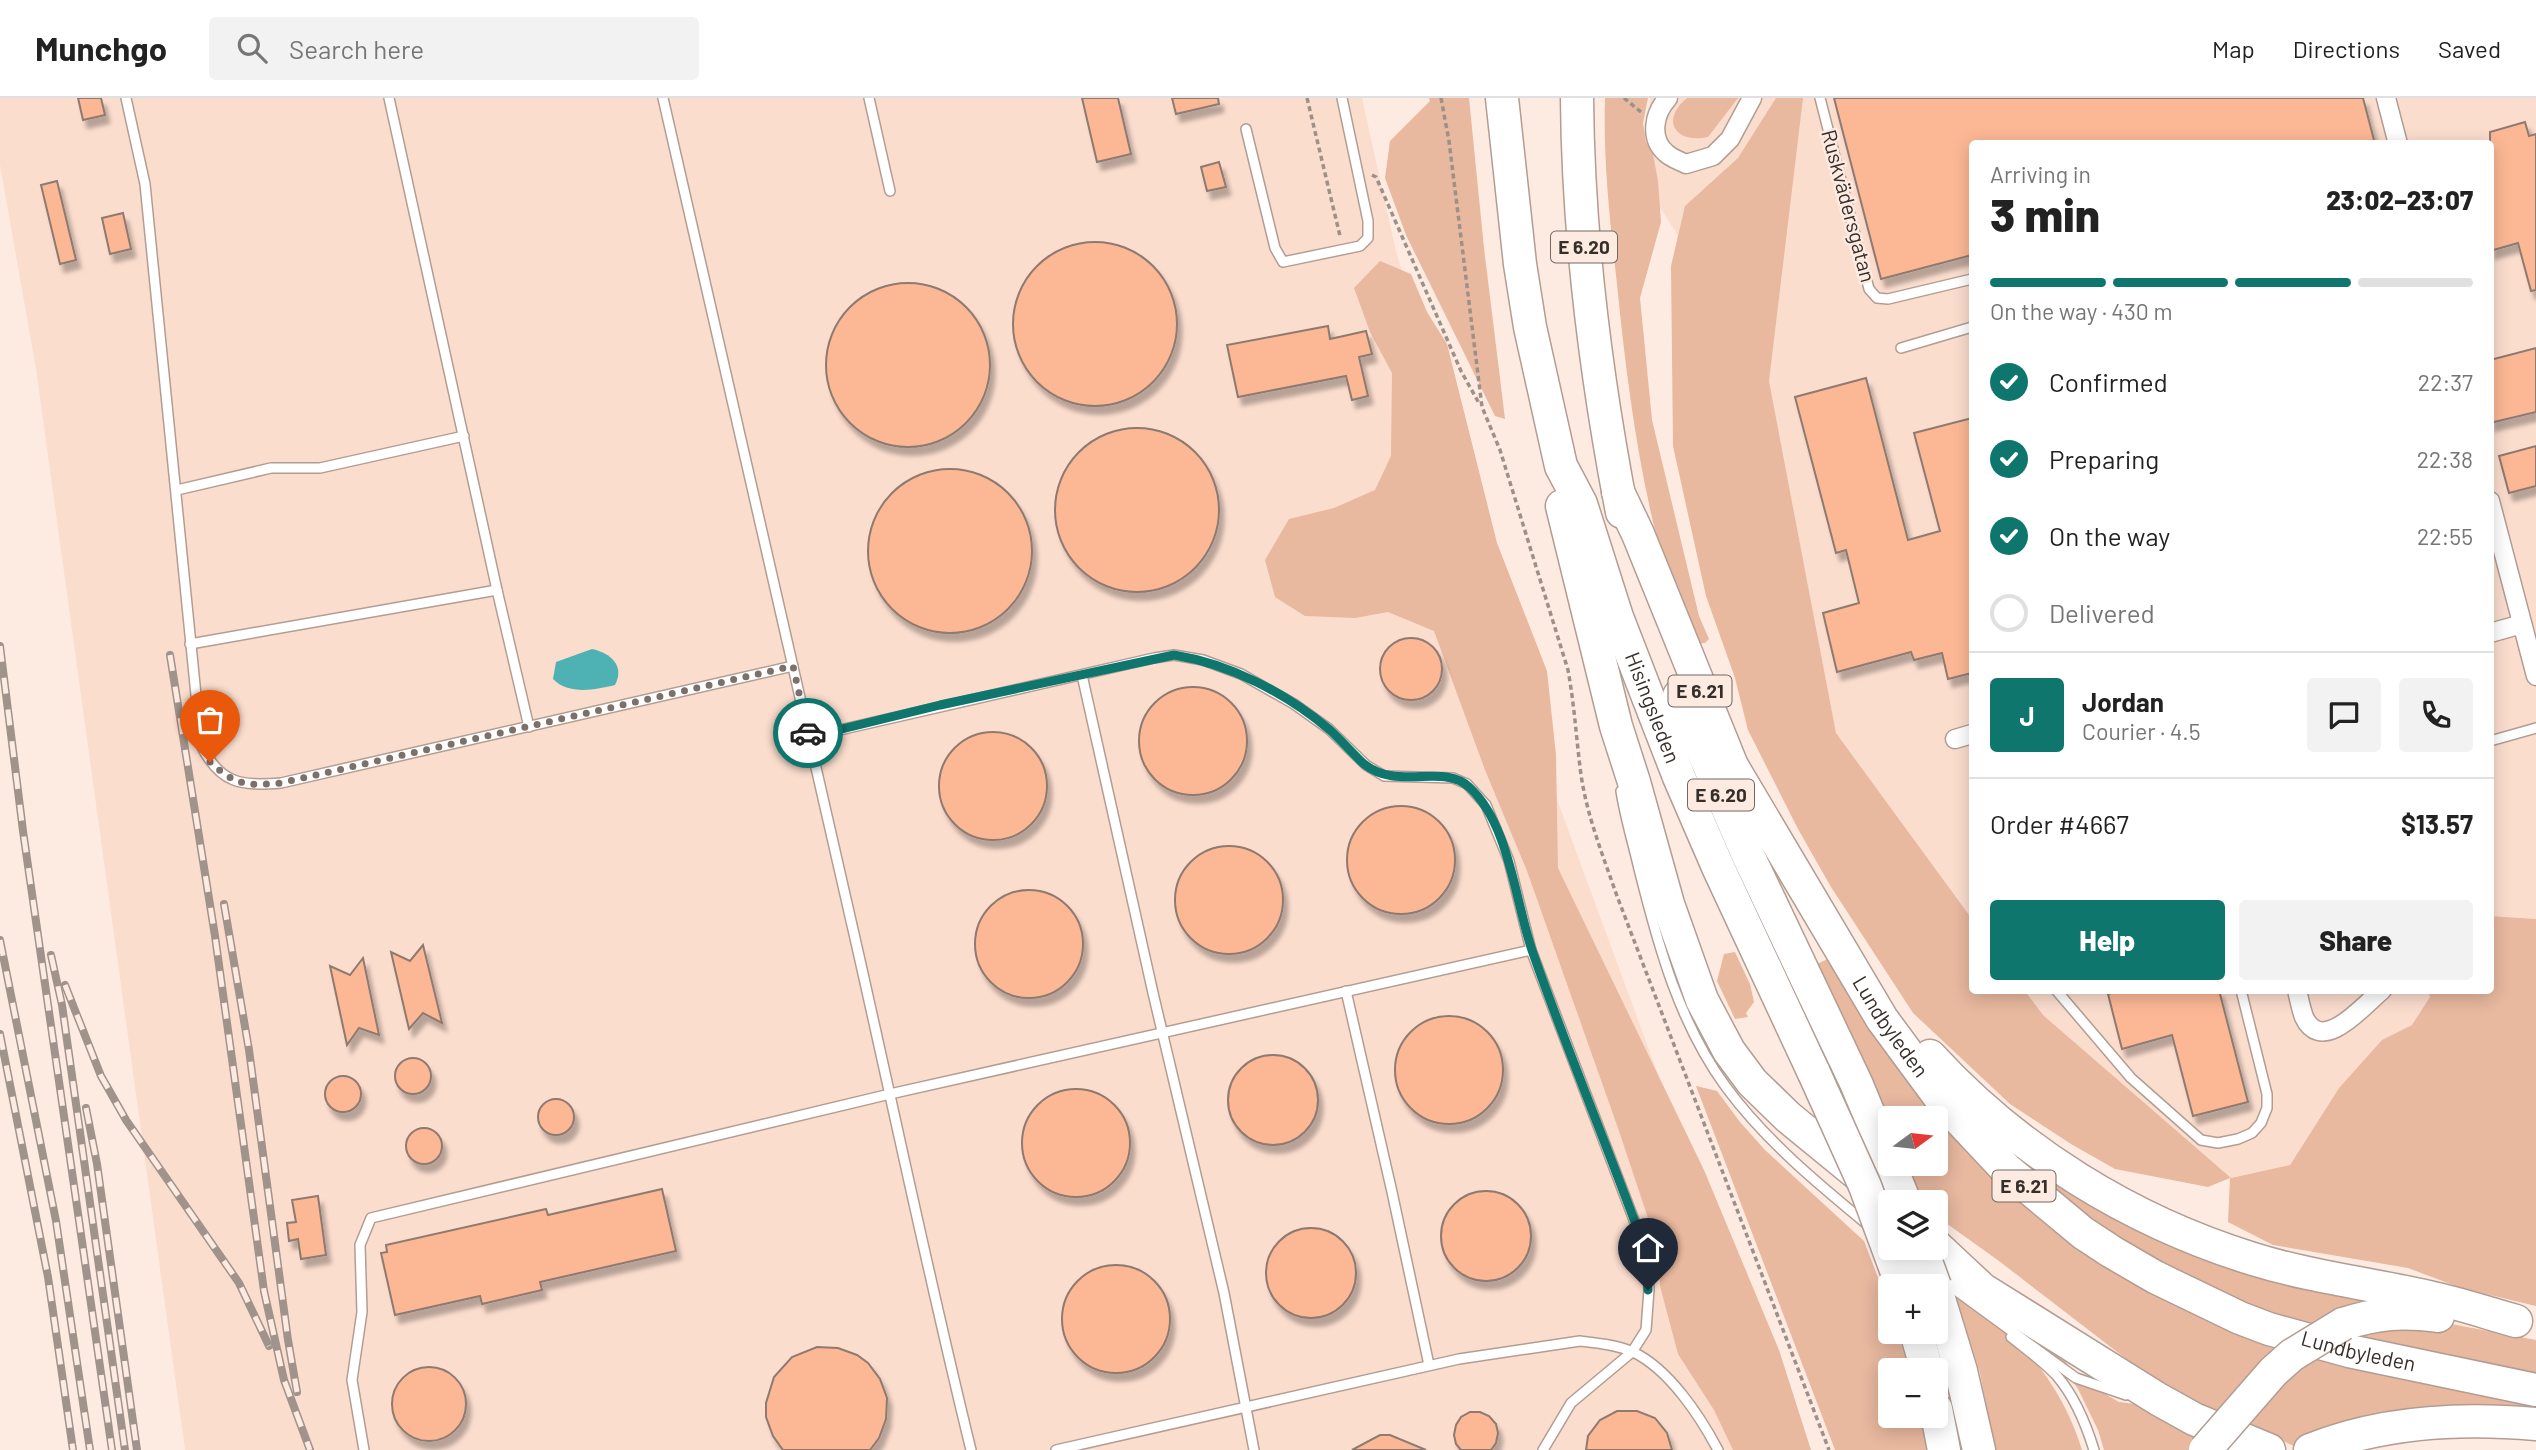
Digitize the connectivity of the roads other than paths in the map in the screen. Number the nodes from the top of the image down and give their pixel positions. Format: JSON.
{"nodes":[{"id":1,"x":126,"y":98,"type":"edge"},
{"id":2,"x":389,"y":98,"type":"edge"},
{"id":3,"x":663,"y":98,"type":"edge"},
{"id":4,"x":869,"y":98,"type":"edge"},
{"id":5,"x":1342,"y":98,"type":"edge"},
{"id":6,"x":1502,"y":98,"type":"edge"},
{"id":7,"x":1577,"y":98,"type":"edge"},
{"id":8,"x":1668,"y":98,"type":"edge"},
{"id":9,"x":1752,"y":98,"type":"edge"},
{"id":10,"x":1820,"y":98,"type":"edge"},
{"id":11,"x":2386,"y":98,"type":"edge"},
{"id":12,"x":1246,"y":129,"type":"dead end"},
{"id":13,"x":2397,"y":140,"type":"edge"},
{"id":14,"x":890,"y":191,"type":"dead end"},
{"id":15,"x":1969,"y":280,"type":"edge"},
{"id":16,"x":1969,"y":328,"type":"edge"},
{"id":17,"x":1901,"y":348,"type":"dead end"},
{"id":18,"x":464,"y":436,"type":"junction"},
{"id":19,"x":1561,"y":466,"type":"junction"},
{"id":20,"x":177,"y":490,"type":"junction"},
{"id":21,"x":1618,"y":492,"type":"junction"},
{"id":22,"x":2494,"y":516,"type":"edge"},
{"id":23,"x":497,"y":590,"type":"junction"},
{"id":24,"x":2522,"y":624,"type":"junction"},
{"id":25,"x":2494,"y":632,"type":"edge"},
{"id":26,"x":190,"y":644,"type":"junction"},
{"id":27,"x":793,"y":666,"type":"junction"},
{"id":28,"x":1082,"y":675,"type":"junction"},
{"id":29,"x":2536,"y":676,"type":"edge"},
{"id":30,"x":1616,"y":726,"type":"junction"},
{"id":31,"x":529,"y":727,"type":"junction"},
{"id":32,"x":2536,"y":728,"type":"edge"},
{"id":33,"x":809,"y":737,"type":"junction"},
{"id":34,"x":2494,"y":740,"type":"edge"},
{"id":35,"x":1531,"y":950,"type":"junction"},
{"id":36,"x":1850,"y":963,"type":"junction"},
{"id":37,"x":1346,"y":991,"type":"junction"},
{"id":38,"x":2059,"y":994,"type":"edge"},
{"id":39,"x":2242,"y":994,"type":"edge"},
{"id":40,"x":2298,"y":994,"type":"edge"},
{"id":41,"x":2377,"y":994,"type":"edge"},
{"id":42,"x":1163,"y":1033,"type":"junction"},
{"id":43,"x":890,"y":1094,"type":"junction"},
{"id":44,"x":1900,"y":1190,"type":"edge"},
{"id":45,"x":1878,"y":1192,"type":"edge"},
{"id":46,"x":1878,"y":1233,"type":"edge"},
{"id":47,"x":1929,"y":1273,"type":"edge"},
{"id":48,"x":2526,"y":1323,"type":"edge"},
{"id":49,"x":1632,"y":1352,"type":"junction"},
{"id":50,"x":1429,"y":1365,"type":"junction"},
{"id":51,"x":2536,"y":1390,"type":"edge"},
{"id":52,"x":1246,"y":1406,"type":"junction"},
{"id":53,"x":2536,"y":1424,"type":"edge"},
{"id":54,"x":1940,"y":1428,"type":"edge"},
{"id":55,"x":2367,"y":1442,"type":"edge"},
{"id":56,"x":2536,"y":1444,"type":"edge"},
{"id":57,"x":2265,"y":1449,"type":"edge"},
{"id":58,"x":365,"y":1450,"type":"edge"},
{"id":59,"x":971,"y":1450,"type":"edge"},
{"id":60,"x":1056,"y":1450,"type":"edge"},
{"id":61,"x":1254,"y":1450,"type":"edge"},
{"id":62,"x":1543,"y":1450,"type":"edge"},
{"id":63,"x":1718,"y":1450,"type":"edge"},
{"id":64,"x":1944,"y":1450,"type":"edge"},
{"id":65,"x":1979,"y":1450,"type":"edge"},
{"id":66,"x":2094,"y":1450,"type":"edge"},
{"id":67,"x":2205,"y":1450,"type":"edge"},
{"id":68,"x":2309,"y":1450,"type":"edge"}],
"edges":[{"from":1,"to":20,"type":"lane"},
{"from":2,"to":18,"type":"lane"},
{"from":3,"to":27,"type":"lane"},
{"from":4,"to":14,"type":"lane"},
{"from":5,"to":12,"type":"lane"},
{"from":6,"to":19,"type":"highway","name":"Hisingsleden","number":"E 6.20"},
{"from":7,"to":21,"type":"highway","name":"Hisingsleden","number":"E 6.20"},
{"from":8,"to":9,"type":"street"},
{"from":10,"to":15,"type":"lane","name":"Ruskvädersgatan"},
{"from":11,"to":13,"type":"street"},
{"from":16,"to":17,"type":"lane"},
{"from":18,"to":20,"type":"lane"},
{"from":18,"to":23,"type":"lane"},
{"from":19,"to":30,"type":"highway"},
{"from":19,"to":47,"type":"highway","name":"Hisingsleden","number":"E 6.20","bridge":true},
{"from":20,"to":26,"type":"lane"},
{"from":21,"to":36,"type":"highway","name":"Lundbyleden","number":"E 6.21"},
{"from":21,"to":44,"type":"highway","name":"Hisingsleden","number":"E 6.20"},
{"from":22,"to":24,"type":"street"},
{"from":23,"to":26,"type":"lane"},
{"from":23,"to":31,"type":"lane"},
{"from":24,"to":25,"type":"street"},
{"from":24,"to":29,"type":"street"},
{"from":26,"to":31,"type":"lane"},
{"from":27,"to":31,"type":"lane"},
{"from":27,"to":33,"type":"lane"},
{"from":28,"to":33,"type":"lane"},
{"from":28,"to":35,"type":"lane"},
{"from":28,"to":42,"type":"lane"},
{"from":30,"to":45,"type":"highway"},
{"from":30,"to":46,"type":"lane"},
{"from":32,"to":34,"type":"lane"},
{"from":33,"to":43,"type":"lane"},
{"from":35,"to":37,"type":"lane"},
{"from":35,"to":49,"type":"lane"},
{"from":36,"to":48,"type":"highway"},
{"from":36,"to":51,"type":"highway","name":"Lundbyleden","number":"E 6.21"},
{"from":37,"to":42,"type":"lane"},
{"from":37,"to":50,"type":"lane"},
{"from":38,"to":39,"type":"lane"},
{"from":40,"to":41,"type":"street"},
{"from":42,"to":43,"type":"lane"},
{"from":42,"to":52,"type":"lane"},
{"from":43,"to":58,"type":"lane"},
{"from":43,"to":59,"type":"lane"},
{"from":47,"to":57,"type":"highway"},
{"from":47,"to":57,"type":"lane"},
{"from":47,"to":65,"type":"highway","name":"Hisingsleden","number":"E 6.20"},
{"from":47,"to":66,"type":"lane"},
{"from":48,"to":67,"type":"highway","bridge":true},
{"from":49,"to":50,"type":"lane"},
{"from":49,"to":62,"type":"lane"},
{"from":49,"to":63,"type":"lane"},
{"from":50,"to":52,"type":"lane"},
{"from":52,"to":60,"type":"lane"},
{"from":52,"to":61,"type":"lane"},
{"from":53,"to":55,"type":"highway"},
{"from":54,"to":64,"type":"highway"},
{"from":55,"to":56,"type":"highway"},
{"from":55,"to":68,"type":"highway"}]}
